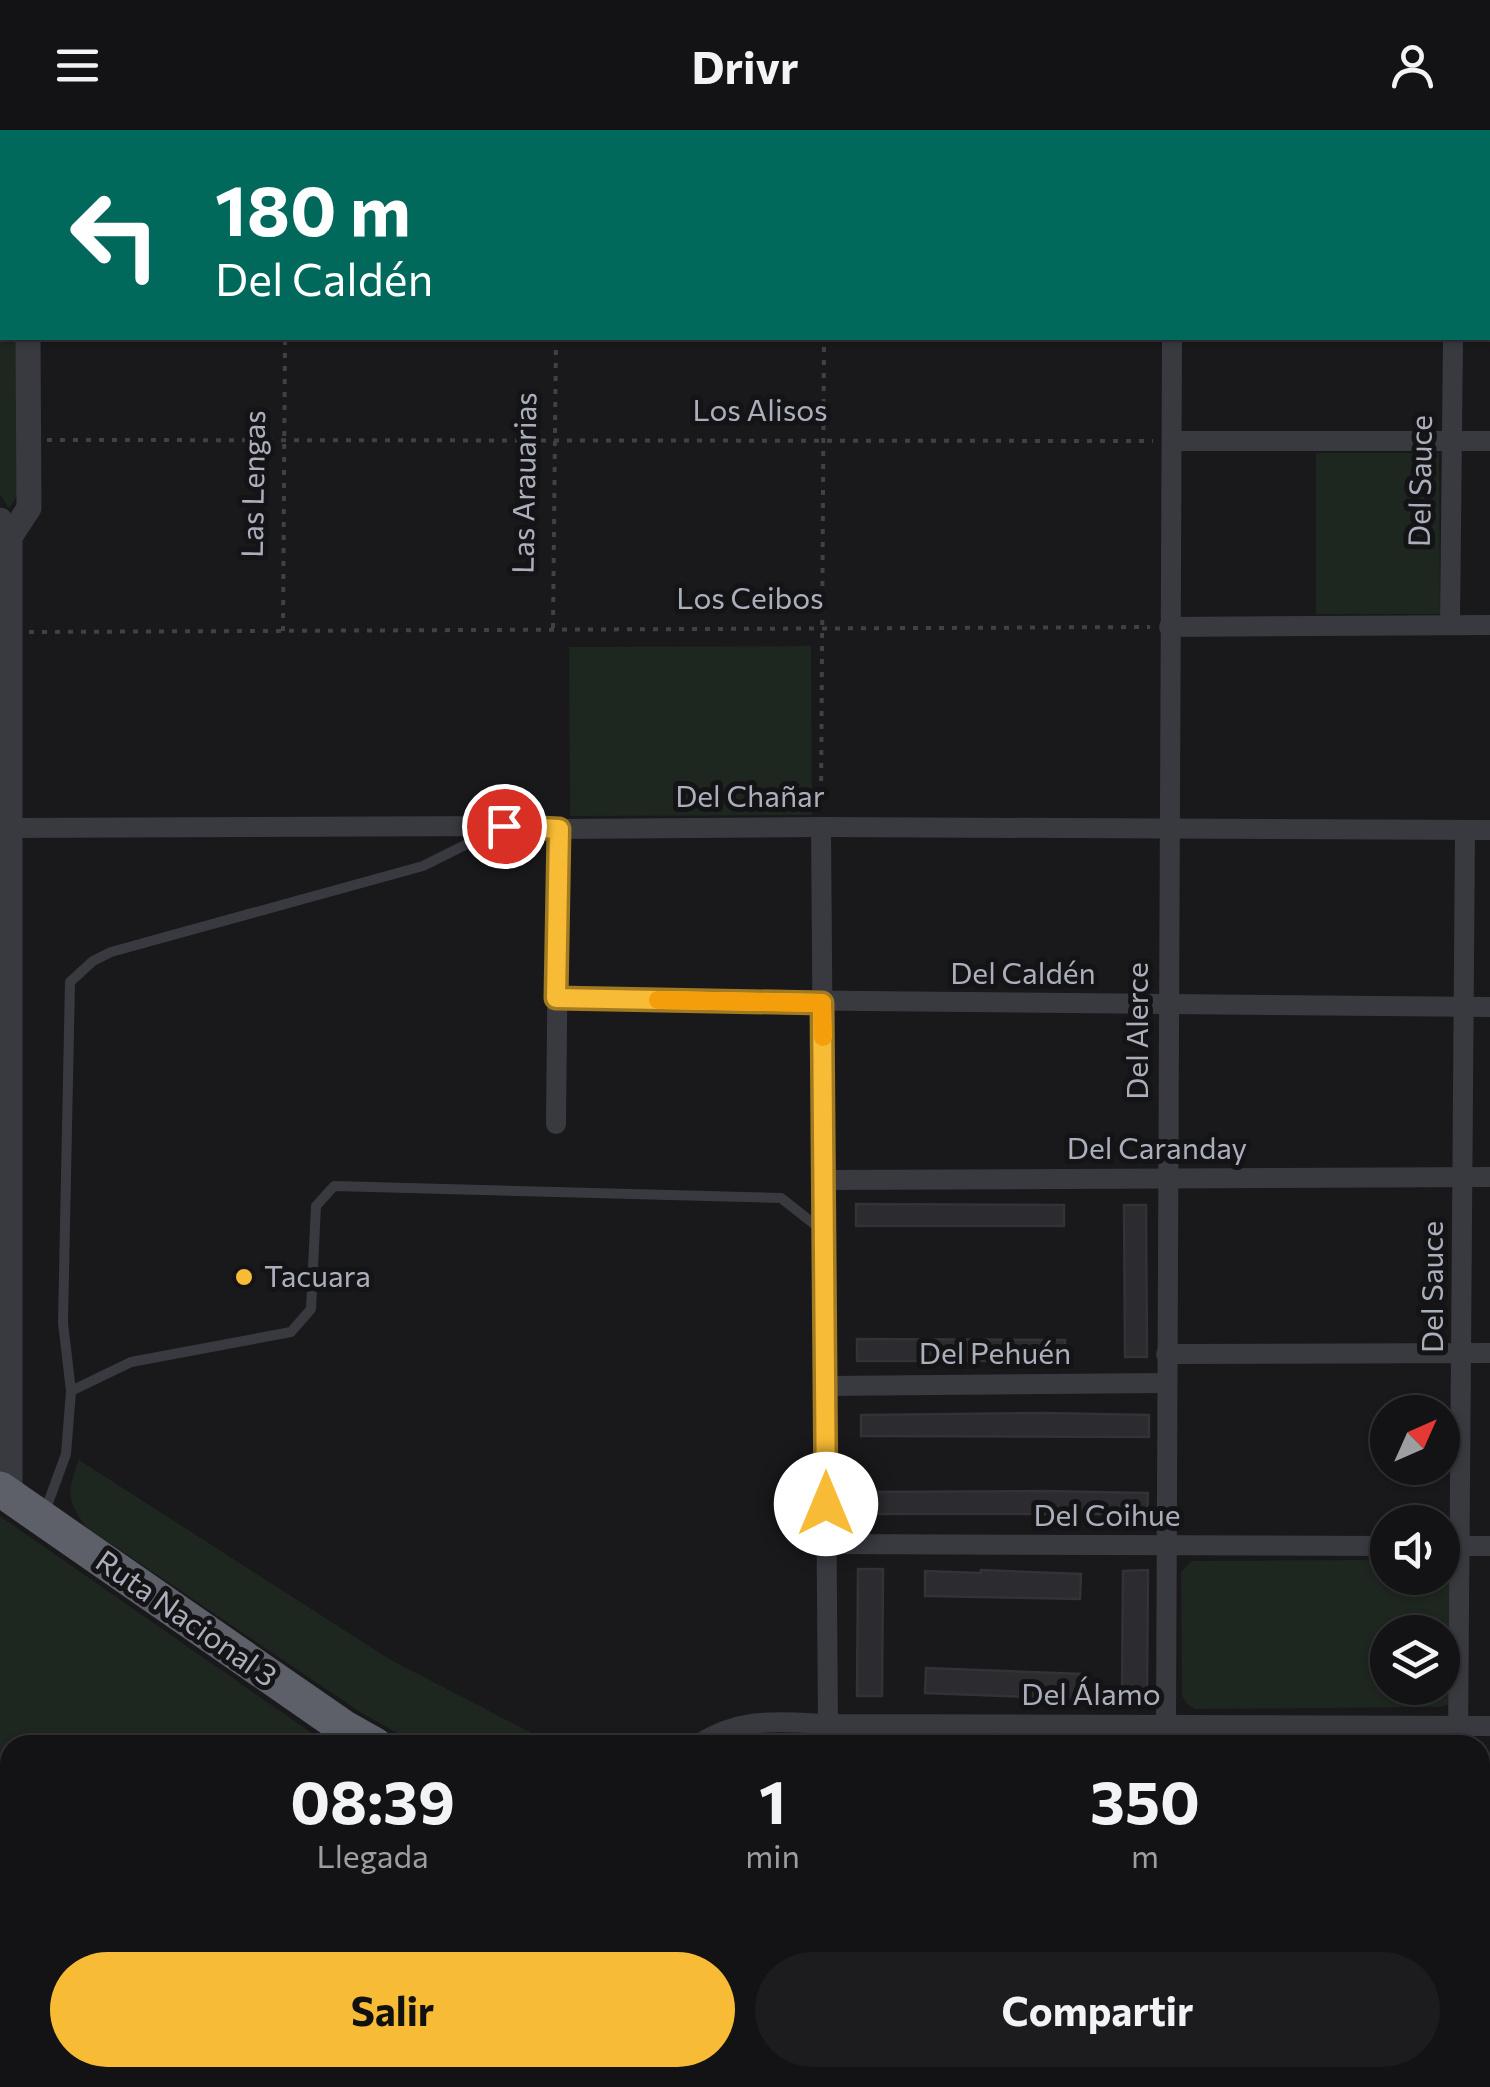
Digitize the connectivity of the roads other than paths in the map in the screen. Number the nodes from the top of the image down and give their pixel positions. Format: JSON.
{"nodes":[{"id":1,"x":28,"y":340,"type":"edge"},
{"id":2,"x":1172,"y":340,"type":"edge"},
{"id":3,"x":1453,"y":340,"type":"edge"},
{"id":4,"x":1173,"y":441,"type":"junction"},
{"id":5,"x":1452,"y":441,"type":"junction"},
{"id":6,"x":1490,"y":441,"type":"edge"},
{"id":7,"x":3,"y":531,"type":"edge"},
{"id":8,"x":1490,"y":625,"type":"edge"},
{"id":9,"x":1450,"y":626,"type":"junction"},
{"id":10,"x":1170,"y":627,"type":"junction"},
{"id":11,"x":504,"y":826,"type":"junction"},
{"id":12,"x":821,"y":826,"type":"junction"},
{"id":13,"x":10,"y":828,"type":"junction"},
{"id":14,"x":1168,"y":828,"type":"junction"},
{"id":15,"x":559,"y":829,"type":"junction"},
{"id":16,"x":1465,"y":830,"type":"junction"},
{"id":17,"x":1490,"y":830,"type":"edge"},
{"id":18,"x":556,"y":998,"type":"junction"},
{"id":19,"x":822,"y":1003,"type":"junction"},
{"id":20,"x":1168,"y":1005,"type":"junction"},
{"id":21,"x":1464,"y":1007,"type":"junction"},
{"id":22,"x":1490,"y":1007,"type":"edge"},
{"id":23,"x":556,"y":1124,"type":"dead end"},
{"id":24,"x":1463,"y":1177,"type":"junction"},
{"id":25,"x":1490,"y":1177,"type":"edge"},
{"id":26,"x":1167,"y":1178,"type":"junction"},
{"id":27,"x":824,"y":1180,"type":"junction"},
{"id":28,"x":824,"y":1232,"type":"junction"},
{"id":29,"x":1462,"y":1353,"type":"junction"},
{"id":30,"x":1490,"y":1353,"type":"edge"},
{"id":31,"x":1166,"y":1354,"type":"junction"},
{"id":32,"x":1166,"y":1383,"type":"junction"},
{"id":33,"x":826,"y":1386,"type":"junction"},
{"id":34,"x":70,"y":1391,"type":"junction"},
{"id":35,"x":5,"y":1492,"type":"edge"},
{"id":36,"x":1454,"y":1505,"type":"edge"},
{"id":37,"x":42,"y":1520,"type":"junction"},
{"id":38,"x":826,"y":1544,"type":"junction"},
{"id":39,"x":1165,"y":1546,"type":"junction"},
{"id":40,"x":1370,"y":1546,"type":"edge"},
{"id":41,"x":1460,"y":1546,"type":"edge"},
{"id":42,"x":1490,"y":1546,"type":"edge"},
{"id":43,"x":1454,"y":1595,"type":"edge"},
{"id":44,"x":828,"y":1724,"type":"junction"},
{"id":45,"x":1166,"y":1726,"type":"junction"},
{"id":46,"x":1490,"y":1726,"type":"edge"},
{"id":47,"x":358,"y":1735,"type":"edge"},
{"id":48,"x":713,"y":1735,"type":"edge"},
{"id":49,"x":983,"y":1735,"type":"edge"},
{"id":50,"x":1429,"y":1735,"type":"edge"},
{"id":51,"x":1458,"y":1735,"type":"edge"},
{"id":52,"x":1461,"y":1735,"type":"edge"}],
"edges":[{"from":1,"to":7,"type":"street"},
{"from":2,"to":4,"type":"street","name":"Del Alerce"},
{"from":3,"to":5,"type":"street","name":"Del Sauce"},
{"from":4,"to":5,"type":"street"},
{"from":4,"to":10,"type":"street","name":"Del Alerce"},
{"from":5,"to":6,"type":"street"},
{"from":5,"to":9,"type":"street","name":"Del Sauce"},
{"from":7,"to":13,"type":"street"},
{"from":8,"to":9,"type":"street"},
{"from":9,"to":10,"type":"street"},
{"from":10,"to":14,"type":"street","name":"Del Alerce"},
{"from":11,"to":13,"type":"street","name":"Del Chañar"},
{"from":11,"to":15,"type":"street","name":"Del Chañar"},
{"from":11,"to":34,"type":"lane"},
{"from":12,"to":14,"type":"street","name":"Del Chañar"},
{"from":12,"to":15,"type":"street","name":"Del Chañar"},
{"from":12,"to":19,"type":"street"},
{"from":13,"to":35,"type":"street"},
{"from":14,"to":16,"type":"street","name":"Del Chañar"},
{"from":14,"to":20,"type":"street","name":"Del Alerce"},
{"from":15,"to":18,"type":"street"},
{"from":16,"to":17,"type":"street","name":"Del Chañar"},
{"from":16,"to":21,"type":"street","name":"Del Sauce"},
{"from":18,"to":19,"type":"street","name":"Del Caldén"},
{"from":18,"to":23,"type":"street"},
{"from":19,"to":20,"type":"street","name":"Del Caldén"},
{"from":19,"to":27,"type":"street"},
{"from":20,"to":21,"type":"street","name":"Del Caldén"},
{"from":20,"to":26,"type":"street","name":"Del Alerce"},
{"from":21,"to":22,"type":"street","name":"Del Caldén"},
{"from":21,"to":24,"type":"street","name":"Del Sauce"},
{"from":24,"to":25,"type":"street","name":"Del Caranday"},
{"from":24,"to":26,"type":"street","name":"Del Caranday"},
{"from":24,"to":29,"type":"street","name":"Del Sauce"},
{"from":26,"to":27,"type":"street","name":"Del Caranday"},
{"from":26,"to":31,"type":"street","name":"Del Alerce"},
{"from":27,"to":28,"type":"street"},
{"from":28,"to":33,"type":"street"},
{"from":28,"to":34,"type":"lane"},
{"from":29,"to":30,"type":"street"},
{"from":29,"to":31,"type":"street"},
{"from":29,"to":36,"type":"street","name":"Del Sauce"},
{"from":31,"to":32,"type":"street","name":"Del Alerce"},
{"from":32,"to":33,"type":"street","name":"Del Pehuén"},
{"from":32,"to":39,"type":"street","name":"Del Alerce"},
{"from":33,"to":38,"type":"street"},
{"from":34,"to":37,"type":"lane"},
{"from":35,"to":37,"type":"highway","name":"Ruta Nacional 3"},
{"from":37,"to":47,"type":"highway","name":"Ruta Nacional 3"},
{"from":38,"to":39,"type":"street","name":"Del Coihue"},
{"from":38,"to":44,"type":"street"},
{"from":39,"to":40,"type":"street","name":"Del Coihue"},
{"from":39,"to":45,"type":"street","name":"Del Alerce"},
{"from":41,"to":42,"type":"street"},
{"from":43,"to":51,"type":"street","name":"Del Sauce"},
{"from":44,"to":48,"type":"street","name":"Del Álamo"},
{"from":44,"to":49,"type":"street","name":"Del Álamo"},
{"from":45,"to":49,"type":"street","name":"Del Álamo"},
{"from":45,"to":50,"type":"street","name":"Del Álamo"},
{"from":46,"to":52,"type":"street","name":"Del Álamo"}]}
